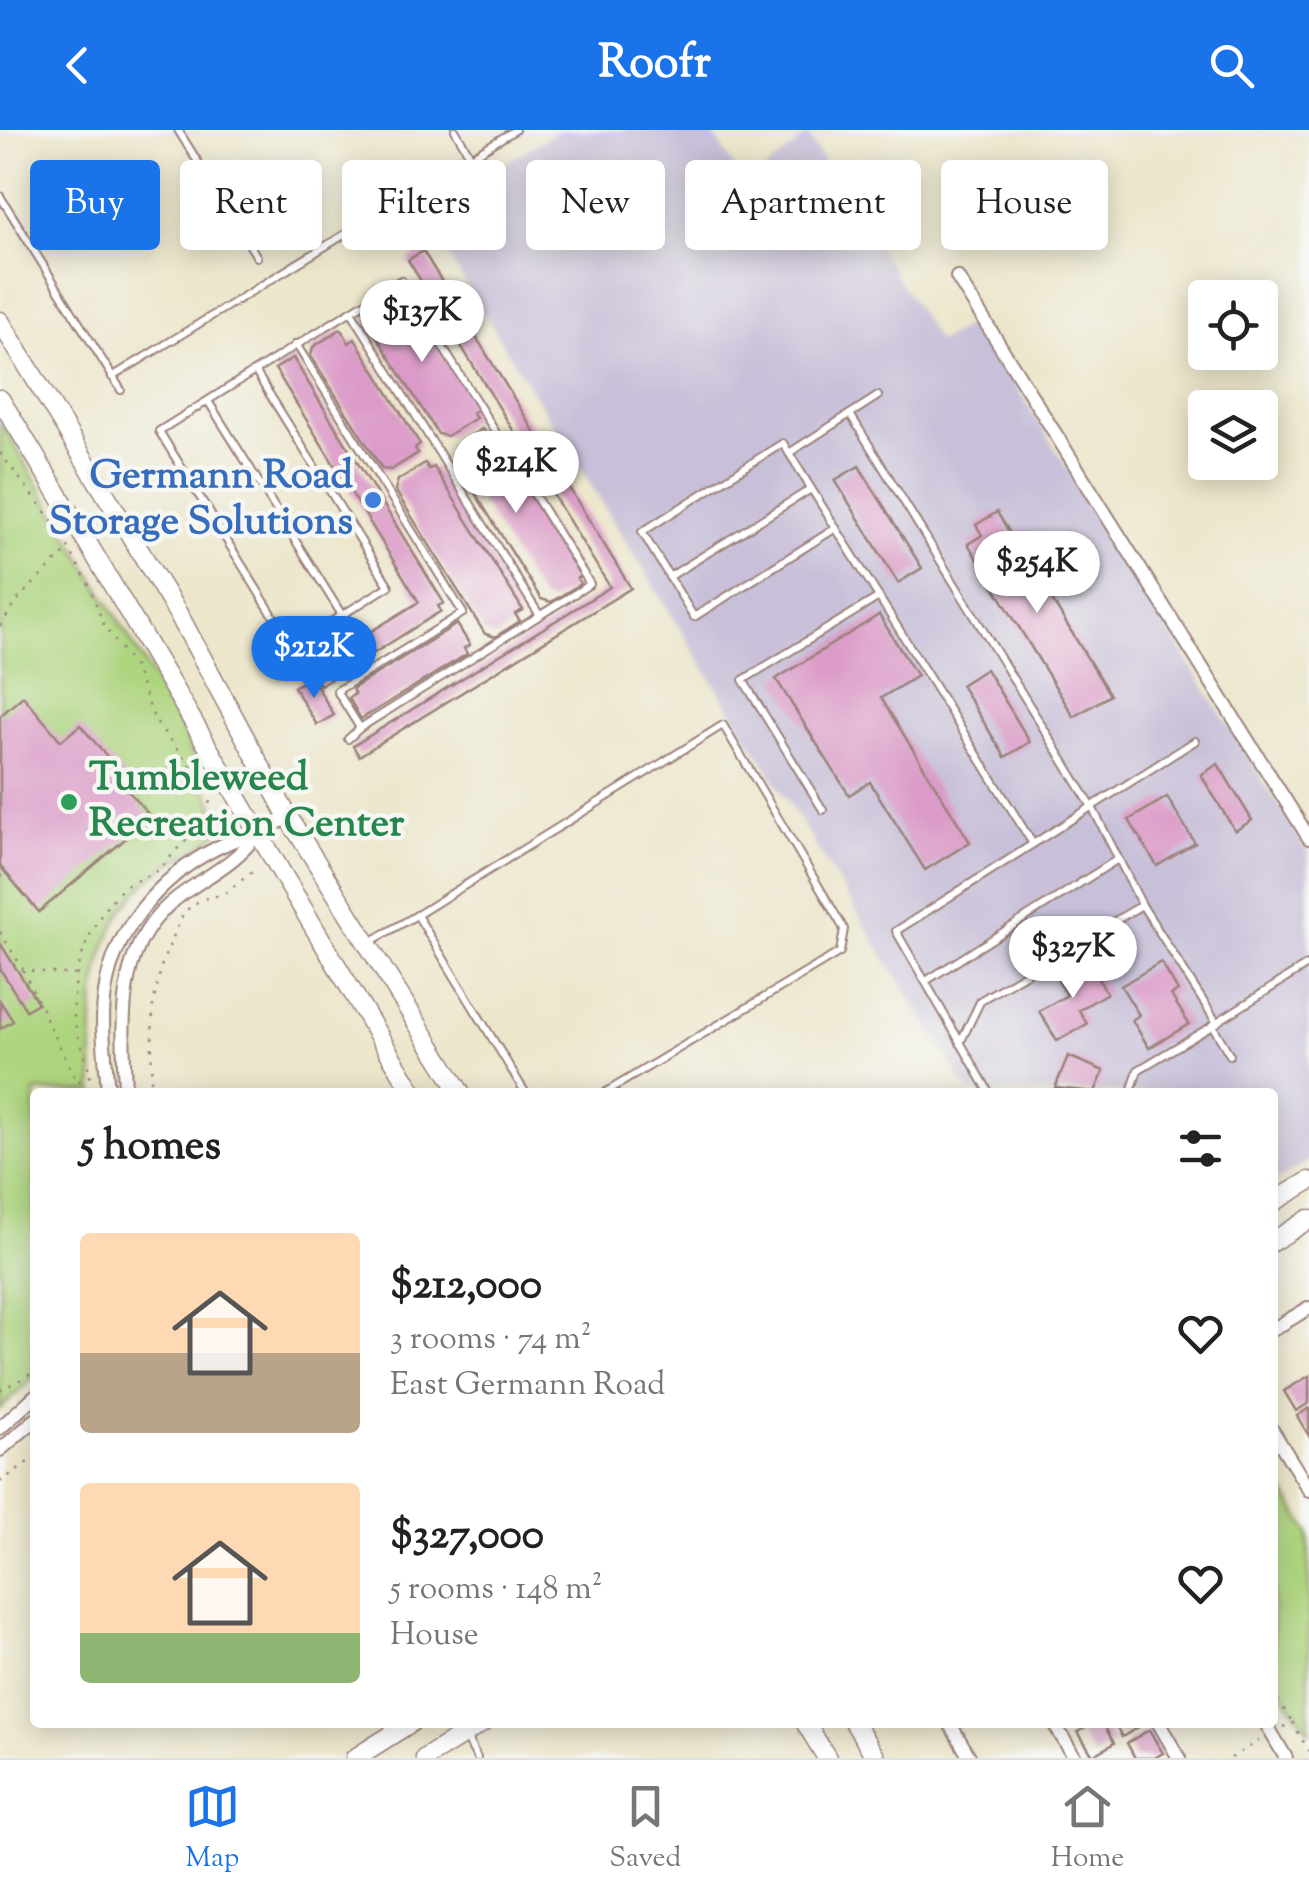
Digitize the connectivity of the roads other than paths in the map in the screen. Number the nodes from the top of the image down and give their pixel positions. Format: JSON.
{"nodes":[{"id":1,"x":178,"y":130,"type":"edge"},
{"id":2,"x":454,"y":130,"type":"edge"},
{"id":3,"x":515,"y":130,"type":"edge"},
{"id":4,"x":471,"y":157,"type":"junction"},
{"id":5,"x":0,"y":196,"type":"edge"},
{"id":6,"x":257,"y":257,"type":"dead end"},
{"id":7,"x":957,"y":277,"type":"dead end"},
{"id":8,"x":351,"y":312,"type":"junction"},
{"id":9,"x":0,"y":321,"type":"edge"},
{"id":10,"x":296,"y":344,"type":"junction"},
{"id":11,"x":254,"y":371,"type":"junction"},
{"id":12,"x":112,"y":377,"type":"junction"},
{"id":13,"x":121,"y":390,"type":"dead end"},
{"id":14,"x":878,"y":396,"type":"dead end"},
{"id":15,"x":0,"y":399,"type":"edge"},
{"id":16,"x":208,"y":401,"type":"junction"},
{"id":17,"x":850,"y":414,"type":"junction"},
{"id":18,"x":789,"y":453,"type":"junction"},
{"id":19,"x":811,"y":489,"type":"junction"},
{"id":20,"x":836,"y":528,"type":"junction"},
{"id":21,"x":669,"y":577,"type":"junction"},
{"id":22,"x":879,"y":597,"type":"junction"},
{"id":23,"x":342,"y":615,"type":"junction"},
{"id":24,"x":540,"y":616,"type":"junction"},
{"id":25,"x":360,"y":728,"type":"junction"},
{"id":26,"x":348,"y":739,"type":"dead end"},
{"id":27,"x":1195,"y":741,"type":"dead end"},
{"id":28,"x":1092,"y":807,"type":"junction"},
{"id":29,"x":822,"y":810,"type":"dead end"},
{"id":30,"x":288,"y":817,"type":"junction"},
{"id":31,"x":256,"y":836,"type":"junction"},
{"id":32,"x":1309,"y":838,"type":"edge"},
{"id":33,"x":1033,"y":844,"type":"junction"},
{"id":34,"x":1118,"y":859,"type":"junction"},
{"id":35,"x":1142,"y":905,"type":"junction"},
{"id":36,"x":417,"y":915,"type":"junction"},
{"id":37,"x":367,"y":944,"type":"junction"},
{"id":38,"x":1309,"y":964,"type":"edge"},
{"id":39,"x":926,"y":981,"type":"junction"},
{"id":40,"x":1214,"y":1024,"type":"junction"},
{"id":41,"x":960,"y":1044,"type":"junction"},
{"id":42,"x":1230,"y":1054,"type":"dead end"},
{"id":43,"x":108,"y":1088,"type":"edge"},
{"id":44,"x":126,"y":1088,"type":"edge"},
{"id":45,"x":411,"y":1088,"type":"edge"},
{"id":46,"x":457,"y":1088,"type":"edge"},
{"id":47,"x":523,"y":1088,"type":"edge"},
{"id":48,"x":613,"y":1088,"type":"edge"},
{"id":49,"x":987,"y":1088,"type":"edge"},
{"id":50,"x":1132,"y":1088,"type":"edge"},
{"id":51,"x":1309,"y":1181,"type":"edge"},
{"id":52,"x":1278,"y":1199,"type":"edge"},
{"id":53,"x":1309,"y":1220,"type":"edge"},
{"id":54,"x":1278,"y":1238,"type":"edge"},
{"id":55,"x":1309,"y":1308,"type":"edge"},
{"id":56,"x":1278,"y":1326,"type":"edge"},
{"id":57,"x":30,"y":1401,"type":"edge"},
{"id":58,"x":30,"y":1424,"type":"edge"},
{"id":59,"x":0,"y":1428,"type":"edge"},
{"id":60,"x":1278,"y":1440,"type":"edge"},
{"id":61,"x":0,"y":1450,"type":"edge"},
{"id":62,"x":1309,"y":1490,"type":"edge"},
{"id":63,"x":402,"y":1728,"type":"edge"},
{"id":64,"x":474,"y":1728,"type":"edge"},
{"id":65,"x":809,"y":1728,"type":"edge"},
{"id":66,"x":858,"y":1728,"type":"edge"},
{"id":67,"x":952,"y":1728,"type":"edge"},
{"id":68,"x":1058,"y":1728,"type":"edge"},
{"id":69,"x":1162,"y":1728,"type":"edge"},
{"id":70,"x":1268,"y":1728,"type":"edge"},
{"id":71,"x":465,"y":1734,"type":"junction"},
{"id":72,"x":355,"y":1758,"type":"edge"},
{"id":73,"x":425,"y":1758,"type":"edge"},
{"id":74,"x":476,"y":1758,"type":"edge"},
{"id":75,"x":827,"y":1758,"type":"edge"},
{"id":76,"x":876,"y":1758,"type":"edge"},
{"id":77,"x":970,"y":1758,"type":"edge"},
{"id":78,"x":1075,"y":1758,"type":"edge"},
{"id":79,"x":1179,"y":1758,"type":"edge"},
{"id":80,"x":1286,"y":1758,"type":"edge"}],
"edges":[{"from":1,"to":6,"type":"lane"},
{"from":2,"to":4,"type":"lane"},
{"from":3,"to":4,"type":"lane"},
{"from":4,"to":12,"type":"lane"},
{"from":5,"to":12,"type":"lane"},
{"from":7,"to":32,"type":"street"},
{"from":8,"to":10,"type":"lane"},
{"from":8,"to":24,"type":"lane"},
{"from":8,"to":24,"type":"lane"},
{"from":9,"to":30,"type":"main road"},
{"from":10,"to":11,"type":"lane"},
{"from":10,"to":25,"type":"lane"},
{"from":11,"to":16,"type":"lane"},
{"from":11,"to":23,"type":"lane"},
{"from":12,"to":13,"type":"lane"},
{"from":14,"to":17,"type":"lane"},
{"from":15,"to":31,"type":"main road"},
{"from":16,"to":23,"type":"lane"},
{"from":16,"to":23,"type":"lane"},
{"from":17,"to":18,"type":"lane"},
{"from":17,"to":28,"type":"lane"},
{"from":18,"to":19,"type":"lane"},
{"from":18,"to":21,"type":"lane"},
{"from":19,"to":20,"type":"lane"},
{"from":19,"to":21,"type":"lane"},
{"from":20,"to":21,"type":"lane"},
{"from":20,"to":22,"type":"lane"},
{"from":22,"to":29,"type":"lane"},
{"from":22,"to":33,"type":"lane"},
{"from":24,"to":25,"type":"lane"},
{"from":25,"to":26,"type":"lane"},
{"from":27,"to":28,"type":"lane"},
{"from":28,"to":33,"type":"lane"},
{"from":28,"to":34,"type":"lane"},
{"from":30,"to":31,"type":"street"},
{"from":30,"to":37,"type":"main road"},
{"from":31,"to":43,"type":"street"},
{"from":31,"to":44,"type":"street"},
{"from":31,"to":45,"type":"main road"},
{"from":33,"to":39,"type":"lane"},
{"from":34,"to":35,"type":"lane"},
{"from":34,"to":39,"type":"lane"},
{"from":35,"to":40,"type":"lane"},
{"from":35,"to":41,"type":"lane"},
{"from":36,"to":37,"type":"lane"},
{"from":36,"to":47,"type":"lane"},
{"from":36,"to":48,"type":"lane"},
{"from":37,"to":46,"type":"main road"},
{"from":38,"to":40,"type":"lane"},
{"from":39,"to":41,"type":"lane"},
{"from":40,"to":42,"type":"lane"},
{"from":40,"to":50,"type":"lane"},
{"from":41,"to":49,"type":"lane"},
{"from":51,"to":52,"type":"main road"},
{"from":53,"to":54,"type":"main road"},
{"from":55,"to":56,"type":"street"},
{"from":57,"to":59,"type":"street"},
{"from":58,"to":61,"type":"street"},
{"from":60,"to":62,"type":"street"},
{"from":63,"to":72,"type":"main road"},
{"from":64,"to":71,"type":"main road"},
{"from":65,"to":75,"type":"main road"},
{"from":66,"to":76,"type":"main road"},
{"from":67,"to":77,"type":"street"},
{"from":68,"to":78,"type":"street"},
{"from":69,"to":79,"type":"street"},
{"from":70,"to":80,"type":"street"},
{"from":71,"to":73,"type":"main road"},
{"from":71,"to":74,"type":"lane"}]}
